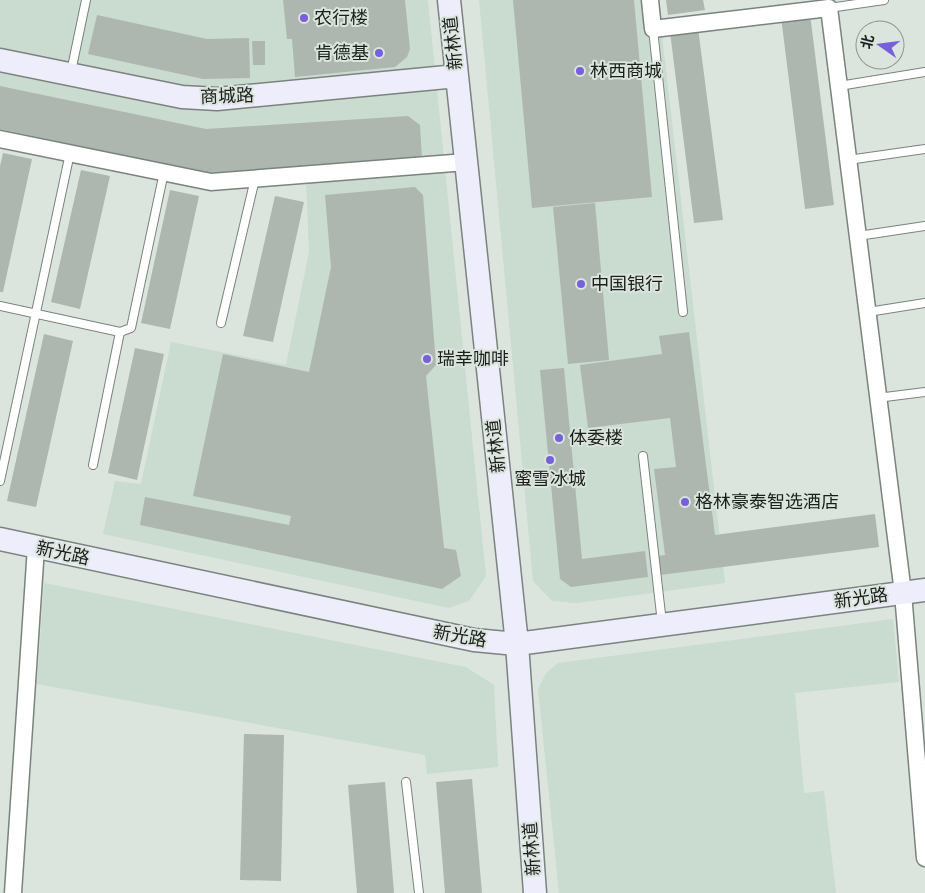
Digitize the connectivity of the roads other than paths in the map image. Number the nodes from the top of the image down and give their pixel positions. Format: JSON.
{"nodes":[{"id":1,"x":86,"y":0,"type":"edge"},
{"id":2,"x":449,"y":0,"type":"edge"},
{"id":3,"x":650,"y":0,"type":"edge"},
{"id":4,"x":884,"y":0,"type":"edge"},
{"id":5,"x":829,"y":8,"type":"junction"},
{"id":6,"x":653,"y":29,"type":"junction"},
{"id":7,"x":0,"y":60,"type":"edge"},
{"id":8,"x":925,"y":72,"type":"edge"},
{"id":9,"x":70,"y":74,"type":"junction"},
{"id":10,"x":457,"y":76,"type":"junction"},
{"id":11,"x":839,"y":86,"type":"junction"},
{"id":12,"x":0,"y":139,"type":"edge"},
{"id":13,"x":925,"y":149,"type":"edge"},
{"id":14,"x":70,"y":153,"type":"junction"},
{"id":15,"x":848,"y":160,"type":"junction"},
{"id":16,"x":466,"y":162,"type":"junction"},
{"id":17,"x":164,"y":172,"type":"junction"},
{"id":18,"x":255,"y":178,"type":"junction"},
{"id":19,"x":925,"y":226,"type":"edge"},
{"id":20,"x":858,"y":236,"type":"junction"},
{"id":21,"x":925,"y":303,"type":"edge"},
{"id":22,"x":0,"y":306,"type":"edge"},
{"id":23,"x":683,"y":312,"type":"dead end"},
{"id":24,"x":868,"y":312,"type":"junction"},
{"id":25,"x":36,"y":314,"type":"junction"},
{"id":26,"x":221,"y":323,"type":"dead end"},
{"id":27,"x":120,"y":332,"type":"junction"},
{"id":28,"x":925,"y":392,"type":"edge"},
{"id":29,"x":877,"y":398,"type":"junction"},
{"id":30,"x":643,"y":456,"type":"dead end"},
{"id":31,"x":93,"y":465,"type":"dead end"},
{"id":32,"x":0,"y":481,"type":"edge"},
{"id":33,"x":0,"y":539,"type":"edge"},
{"id":34,"x":36,"y":547,"type":"junction"},
{"id":35,"x":914,"y":591,"type":"edge"},
{"id":36,"x":662,"y":625,"type":"junction"},
{"id":37,"x":517,"y":644,"type":"junction"},
{"id":38,"x":406,"y":782,"type":"dead end"},
{"id":39,"x":925,"y":858,"type":"edge"},
{"id":40,"x":13,"y":893,"type":"edge"},
{"id":41,"x":419,"y":893,"type":"edge"},
{"id":42,"x":535,"y":893,"type":"edge"}],
"edges":[{"from":1,"to":9,"type":"lane"},
{"from":2,"to":10,"type":"street","name":"新林道"},
{"from":3,"to":6,"type":"street"},
{"from":4,"to":5,"type":"lane"},
{"from":5,"to":6,"type":"street"},
{"from":5,"to":11,"type":"street"},
{"from":6,"to":23,"type":"lane"},
{"from":7,"to":9,"type":"street","name":"商城路"},
{"from":8,"to":11,"type":"lane"},
{"from":9,"to":10,"type":"street","name":"商城路"},
{"from":10,"to":16,"type":"street","name":"新林道"},
{"from":11,"to":15,"type":"street"},
{"from":12,"to":14,"type":"street"},
{"from":13,"to":15,"type":"lane"},
{"from":14,"to":17,"type":"street"},
{"from":14,"to":25,"type":"lane"},
{"from":15,"to":20,"type":"street"},
{"from":16,"to":18,"type":"street"},
{"from":16,"to":37,"type":"street","name":"新林道"},
{"from":17,"to":18,"type":"street"},
{"from":17,"to":27,"type":"lane"},
{"from":18,"to":26,"type":"lane"},
{"from":19,"to":20,"type":"lane"},
{"from":20,"to":24,"type":"street"},
{"from":21,"to":24,"type":"lane"},
{"from":22,"to":25,"type":"lane"},
{"from":24,"to":29,"type":"street"},
{"from":25,"to":27,"type":"lane"},
{"from":25,"to":32,"type":"lane"},
{"from":27,"to":31,"type":"lane"},
{"from":28,"to":29,"type":"lane"},
{"from":29,"to":35,"type":"street"},
{"from":30,"to":36,"type":"lane"},
{"from":33,"to":34,"type":"street","name":"新光路"},
{"from":34,"to":37,"type":"street","name":"新光路"},
{"from":34,"to":40,"type":"street"},
{"from":35,"to":36,"type":"street","name":"新光路"},
{"from":35,"to":39,"type":"street"},
{"from":36,"to":37,"type":"street","name":"新光路"},
{"from":37,"to":42,"type":"street","name":"新林道"},
{"from":38,"to":41,"type":"lane"}]}
